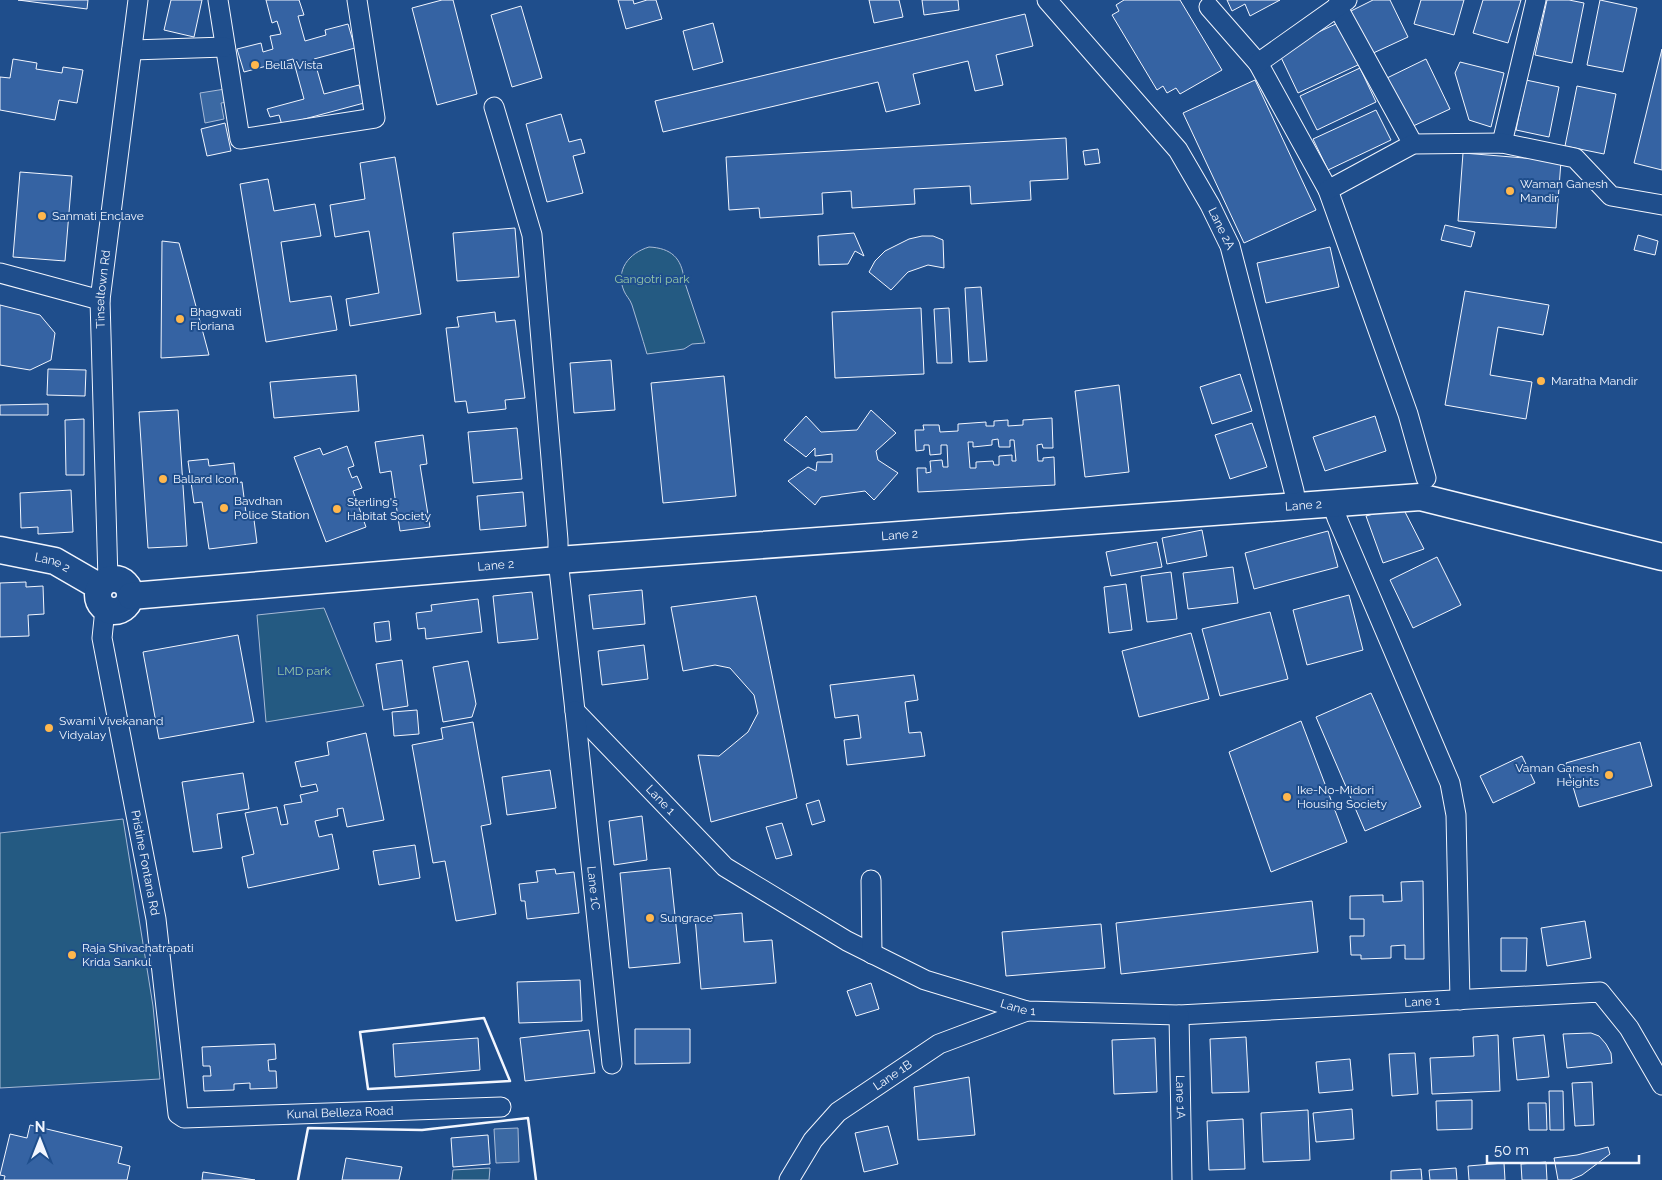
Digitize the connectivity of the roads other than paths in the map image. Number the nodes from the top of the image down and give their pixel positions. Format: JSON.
{"nodes":[{"id":1,"x":138,"y":0,"type":"edge"},
{"id":2,"x":218,"y":0,"type":"edge"},
{"id":3,"x":357,"y":0,"type":"edge"},
{"id":4,"x":1048,"y":0,"type":"edge"},
{"id":5,"x":1536,"y":0,"type":"edge"},
{"id":6,"x":1342,"y":3,"type":"edge"},
{"id":7,"x":1208,"y":6,"type":"dead end"},
{"id":8,"x":226,"y":47,"type":"junction"},
{"id":9,"x":132,"y":50,"type":"junction"},
{"id":10,"x":1258,"y":63,"type":"junction"},
{"id":11,"x":494,"y":107,"type":"dead end"},
{"id":12,"x":1502,"y":143,"type":"junction"},
{"id":13,"x":1413,"y":144,"type":"junction"},
{"id":14,"x":1328,"y":190,"type":"junction"},
{"id":15,"x":1662,"y":205,"type":"edge"},
{"id":16,"x":0,"y":273,"type":"edge"},
{"id":17,"x":100,"y":300,"type":"junction"},
{"id":18,"x":1426,"y":478,"type":"dead end"},
{"id":19,"x":1332,"y":503,"type":"junction"},
{"id":20,"x":1296,"y":505,"type":"junction"},
{"id":21,"x":0,"y":550,"type":"edge"},
{"id":22,"x":1662,"y":557,"type":"edge"},
{"id":23,"x":558,"y":560,"type":"junction"},
{"id":24,"x":105,"y":592,"type":"junction"},
{"id":25,"x":575,"y":711,"type":"junction"},
{"id":26,"x":871,"y":880,"type":"dead end"},
{"id":27,"x":872,"y":954,"type":"junction"},
{"id":28,"x":1460,"y":1000,"type":"junction"},
{"id":29,"x":1027,"y":1011,"type":"junction"},
{"id":30,"x":1179,"y":1015,"type":"junction"},
{"id":31,"x":612,"y":1064,"type":"dead end"},
{"id":32,"x":1662,"y":1085,"type":"edge"},
{"id":33,"x":501,"y":1107,"type":"dead end"},
{"id":34,"x":180,"y":1117,"type":"joint"},
{"id":35,"x":789,"y":1180,"type":"edge"},
{"id":36,"x":1182,"y":1180,"type":"edge"}],
"edges":[{"from":1,"to":9,"type":"street","name":"Tinseltown Rd"},
{"from":2,"to":8,"type":"street"},
{"from":3,"to":8,"type":"street"},
{"from":4,"to":20,"type":"street","name":"Lane 2A"},
{"from":5,"to":12,"type":"street"},
{"from":6,"to":10,"type":"street"},
{"from":6,"to":13,"type":"street"},
{"from":7,"to":10,"type":"street"},
{"from":8,"to":9,"type":"street"},
{"from":9,"to":17,"type":"street","name":"Tinseltown Rd"},
{"from":10,"to":14,"type":"street"},
{"from":11,"to":23,"type":"street"},
{"from":12,"to":13,"type":"street"},
{"from":12,"to":15,"type":"street"},
{"from":13,"to":14,"type":"street"},
{"from":14,"to":18,"type":"street"},
{"from":16,"to":17,"type":"street"},
{"from":17,"to":24,"type":"street","name":"Tinseltown Rd"},
{"from":19,"to":20,"type":"street","name":"Lane 2"},
{"from":19,"to":22,"type":"street","name":"Lane 2"},
{"from":19,"to":28,"type":"street"},
{"from":20,"to":23,"type":"street","name":"Lane 2"},
{"from":21,"to":24,"type":"street","name":"Lane 2"},
{"from":23,"to":24,"type":"street","name":"Lane 2"},
{"from":23,"to":25,"type":"street"},
{"from":24,"to":34,"type":"street","name":"Pristine Fontana Rd"},
{"from":25,"to":27,"type":"street","name":"Lane 1"},
{"from":25,"to":31,"type":"street","name":"Lane 1C"},
{"from":26,"to":27,"type":"street"},
{"from":27,"to":29,"type":"street","name":"Lane 1"},
{"from":28,"to":30,"type":"street","name":"Lane 1"},
{"from":28,"to":32,"type":"street","name":"Lane 1"},
{"from":29,"to":30,"type":"street","name":"Lane 1"},
{"from":29,"to":35,"type":"street","name":"Lane 1B"},
{"from":30,"to":36,"type":"street","name":"Lane 1A"},
{"from":33,"to":34,"type":"street","name":"Kunal Belleza Road"}]}
